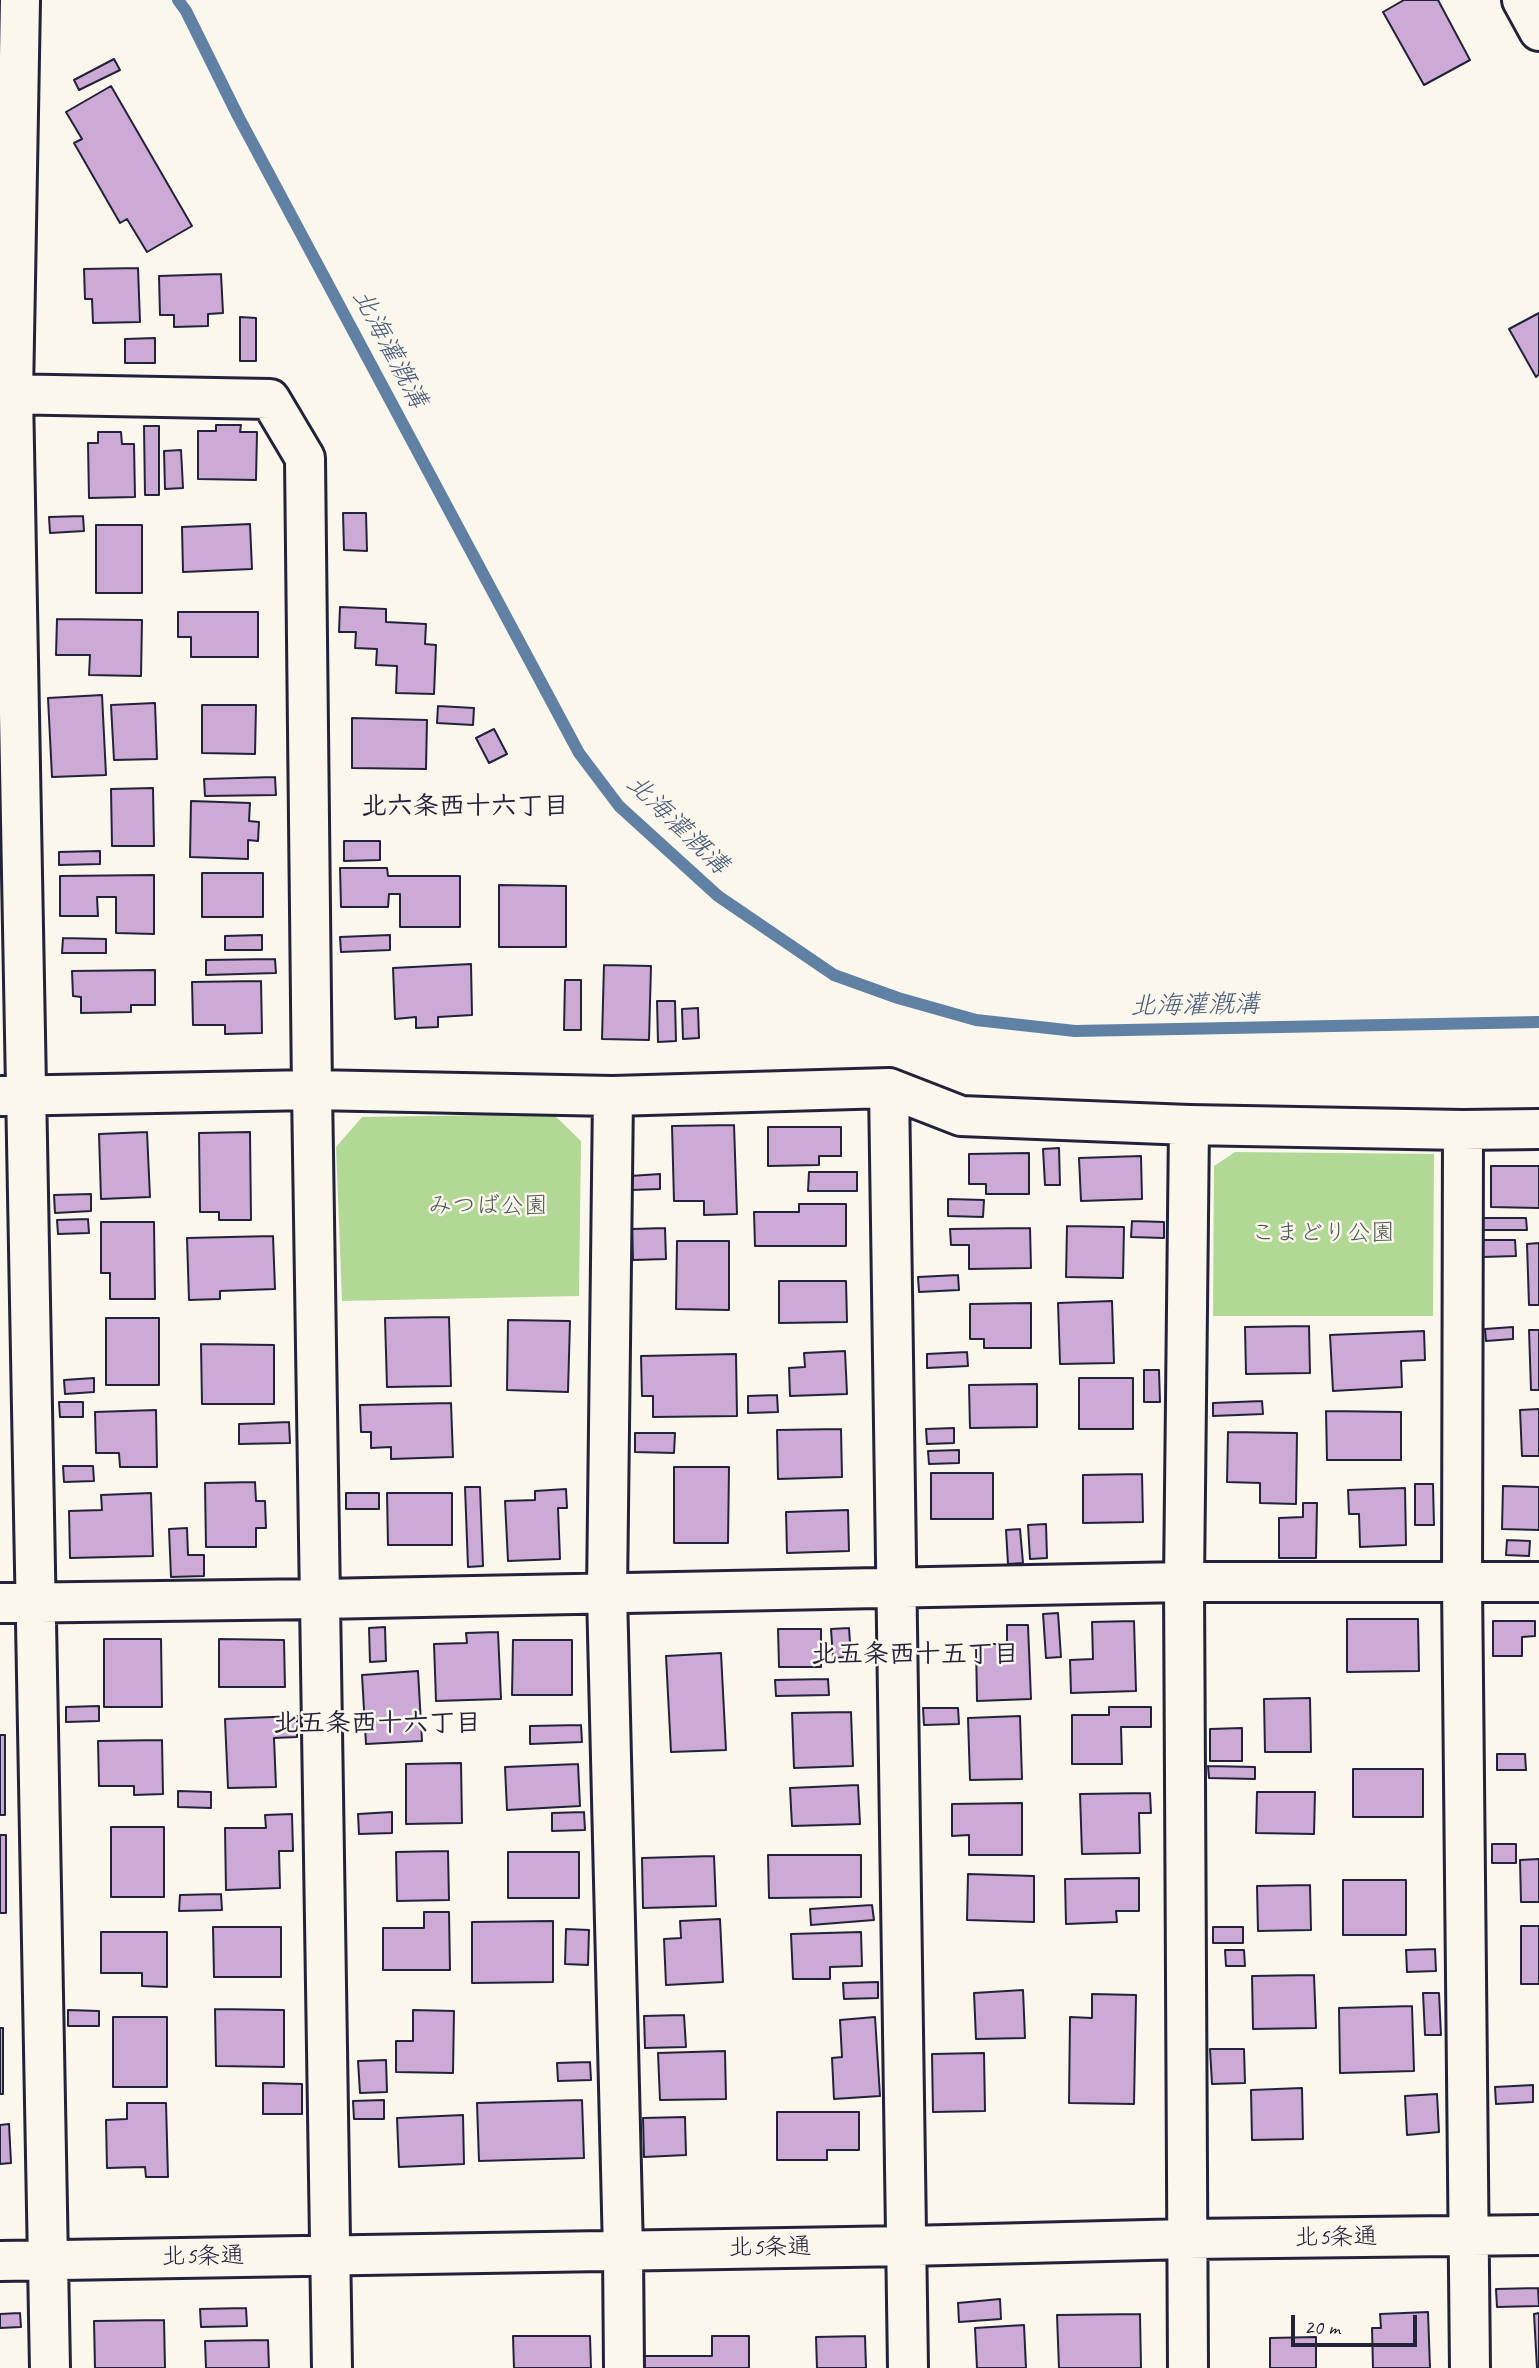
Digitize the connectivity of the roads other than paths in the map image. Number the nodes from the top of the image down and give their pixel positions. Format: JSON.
{"nodes":[{"id":1,"x":20,"y":0,"type":"edge"},
{"id":2,"x":1522,"y":0,"type":"edge"},
{"id":3,"x":1539,"y":31,"type":"edge"},
{"id":4,"x":6,"y":394,"type":"edge"},
{"id":5,"x":889,"y":1088,"type":"junction"},
{"id":6,"x":312,"y":1090,"type":"junction"},
{"id":7,"x":14,"y":1096,"type":"edge"},
{"id":8,"x":613,"y":1097,"type":"junction"},
{"id":9,"x":1189,"y":1125,"type":"junction"},
{"id":10,"x":1539,"y":1129,"type":"edge"},
{"id":11,"x":1463,"y":1130,"type":"junction"},
{"id":12,"x":1184,"y":1582,"type":"junction"},
{"id":13,"x":1539,"y":1582,"type":"edge"},
{"id":14,"x":1462,"y":1583,"type":"junction"},
{"id":15,"x":895,"y":1588,"type":"junction"},
{"id":16,"x":607,"y":1593,"type":"junction"},
{"id":17,"x":321,"y":1600,"type":"junction"},
{"id":18,"x":18,"y":1603,"type":"edge"},
{"id":19,"x":1539,"y":2235,"type":"edge"},
{"id":20,"x":1469,"y":2236,"type":"junction"},
{"id":21,"x":1187,"y":2239,"type":"junction"},
{"id":22,"x":907,"y":2246,"type":"junction"},
{"id":23,"x":623,"y":2251,"type":"junction"},
{"id":24,"x":332,"y":2255,"type":"junction"},
{"id":25,"x":49,"y":2260,"type":"junction"},
{"id":26,"x":0,"y":2261,"type":"edge"},
{"id":27,"x":50,"y":2368,"type":"edge"},
{"id":28,"x":332,"y":2368,"type":"edge"},
{"id":29,"x":624,"y":2368,"type":"edge"},
{"id":30,"x":908,"y":2368,"type":"edge"},
{"id":31,"x":1188,"y":2368,"type":"edge"},
{"id":32,"x":1470,"y":2368,"type":"edge"}],
"edges":[{"from":1,"to":4,"type":"street"},
{"from":2,"to":3,"type":"street"},
{"from":4,"to":6,"type":"street"},
{"from":4,"to":7,"type":"street"},
{"from":5,"to":8,"type":"street"},
{"from":5,"to":9,"type":"street"},
{"from":5,"to":15,"type":"street"},
{"from":6,"to":7,"type":"street"},
{"from":6,"to":8,"type":"street"},
{"from":6,"to":17,"type":"street"},
{"from":7,"to":18,"type":"street"},
{"from":8,"to":16,"type":"street"},
{"from":9,"to":11,"type":"street"},
{"from":9,"to":12,"type":"street"},
{"from":10,"to":11,"type":"street"},
{"from":11,"to":14,"type":"street"},
{"from":12,"to":14,"type":"street"},
{"from":12,"to":15,"type":"street"},
{"from":12,"to":21,"type":"street"},
{"from":13,"to":14,"type":"street"},
{"from":14,"to":20,"type":"street"},
{"from":15,"to":16,"type":"street"},
{"from":15,"to":22,"type":"street"},
{"from":16,"to":17,"type":"street"},
{"from":16,"to":23,"type":"street"},
{"from":17,"to":18,"type":"street"},
{"from":17,"to":24,"type":"street"},
{"from":18,"to":25,"type":"street"},
{"from":19,"to":20,"type":"street","name":"北5条通"},
{"from":20,"to":21,"type":"street","name":"北5条通"},
{"from":20,"to":32,"type":"street"},
{"from":21,"to":22,"type":"street","name":"北5条通"},
{"from":21,"to":31,"type":"street"},
{"from":22,"to":23,"type":"street","name":"北5条通"},
{"from":22,"to":30,"type":"street"},
{"from":23,"to":24,"type":"street","name":"北5条通"},
{"from":23,"to":29,"type":"street"},
{"from":24,"to":25,"type":"street","name":"北5条通"},
{"from":24,"to":28,"type":"street"},
{"from":25,"to":26,"type":"street","name":"北5条通"},
{"from":25,"to":27,"type":"street"}]}
